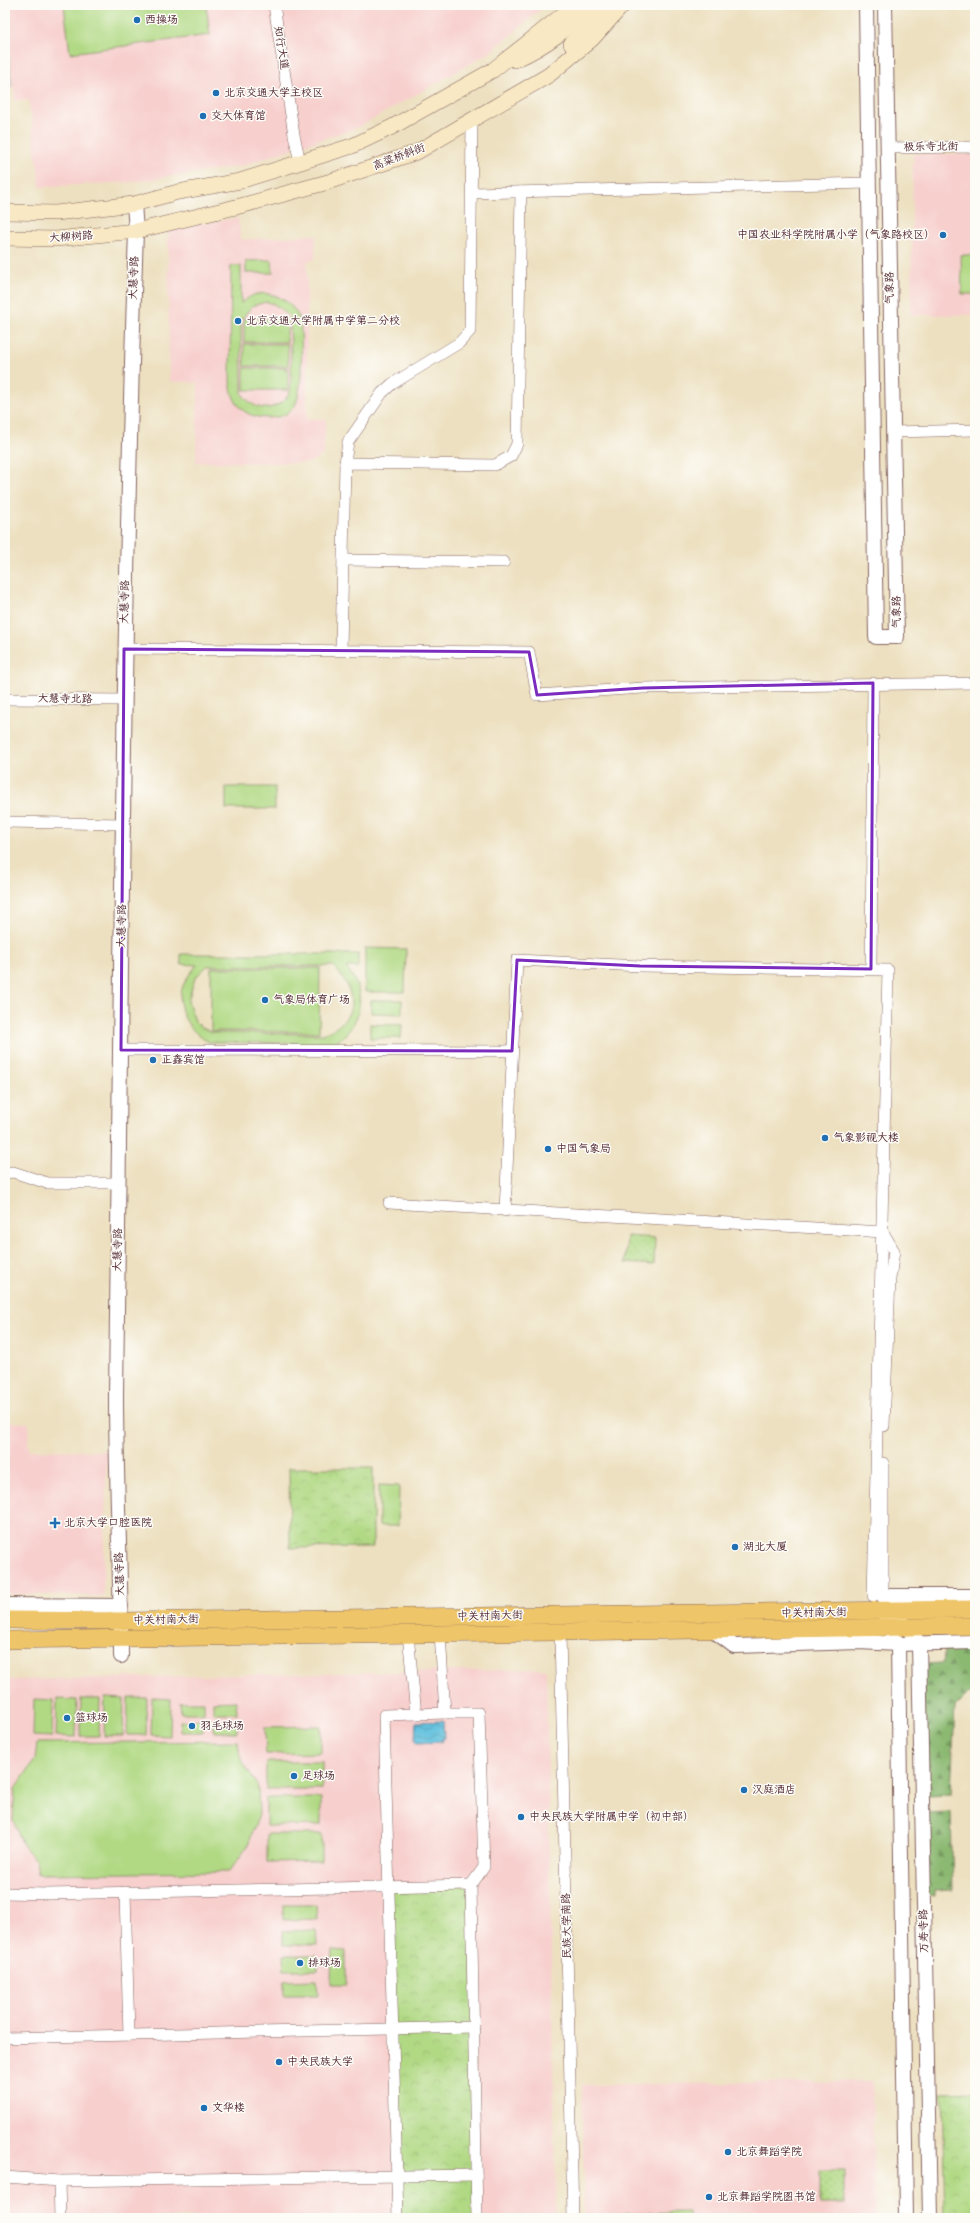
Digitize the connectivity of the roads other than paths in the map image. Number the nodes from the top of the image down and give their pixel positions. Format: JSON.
{"nodes":[{"id":1,"x":274,"y":5,"type":"edge"},
{"id":2,"x":575,"y":5,"type":"edge"},
{"id":3,"x":592,"y":5,"type":"edge"},
{"id":4,"x":609,"y":5,"type":"edge"},
{"id":5,"x":623,"y":5,"type":"edge"},
{"id":6,"x":866,"y":5,"type":"edge"},
{"id":7,"x":885,"y":5,"type":"edge"},
{"id":8,"x":493,"y":70,"type":"junction"},
{"id":9,"x":511,"y":96,"type":"junction"},
{"id":10,"x":472,"y":121,"type":"junction"},
{"id":11,"x":975,"y":147,"type":"edge"},
{"id":12,"x":887,"y":148,"type":"junction"},
{"id":13,"x":300,"y":162,"type":"junction"},
{"id":14,"x":868,"y":183,"type":"junction"},
{"id":15,"x":521,"y":192,"type":"junction"},
{"id":16,"x":472,"y":193,"type":"junction"},
{"id":17,"x":134,"y":204,"type":"junction"},
{"id":18,"x":5,"y":212,"type":"edge"},
{"id":19,"x":136,"y":231,"type":"junction"},
{"id":20,"x":5,"y":238,"type":"edge"},
{"id":21,"x":975,"y":430,"type":"edge"},
{"id":22,"x":893,"y":432,"type":"junction"},
{"id":23,"x":345,"y":463,"type":"junction"},
{"id":24,"x":874,"y":532,"type":"junction"},
{"id":25,"x":895,"y":532,"type":"junction"},
{"id":26,"x":344,"y":560,"type":"junction"},
{"id":27,"x":504,"y":562,"type":"dead end"},
{"id":28,"x":124,"y":649,"type":"junction"},
{"id":29,"x":341,"y":650,"type":"junction"},
{"id":30,"x":975,"y":682,"type":"edge"},
{"id":31,"x":873,"y":683,"type":"junction"},
{"id":32,"x":5,"y":698,"type":"edge"},
{"id":33,"x":125,"y":700,"type":"junction"},
{"id":34,"x":5,"y":822,"type":"edge"},
{"id":35,"x":124,"y":824,"type":"junction"},
{"id":36,"x":871,"y":969,"type":"junction"},
{"id":37,"x":121,"y":1050,"type":"junction"},
{"id":38,"x":512,"y":1051,"type":"junction"},
{"id":39,"x":5,"y":1173,"type":"edge"},
{"id":40,"x":119,"y":1183,"type":"junction"},
{"id":41,"x":389,"y":1203,"type":"dead end"},
{"id":42,"x":505,"y":1211,"type":"junction"},
{"id":43,"x":883,"y":1232,"type":"junction"},
{"id":44,"x":975,"y":1596,"type":"edge"},
{"id":45,"x":883,"y":1604,"type":"junction"},
{"id":46,"x":5,"y":1605,"type":"edge"},
{"id":47,"x":975,"y":1609,"type":"edge"},
{"id":48,"x":121,"y":1613,"type":"junction"},
{"id":49,"x":5,"y":1620,"type":"edge"},
{"id":50,"x":975,"y":1626,"type":"edge"},
{"id":51,"x":897,"y":1627,"type":"junction"},
{"id":52,"x":714,"y":1631,"type":"junction"},
{"id":53,"x":560,"y":1633,"type":"junction"},
{"id":54,"x":408,"y":1634,"type":"junction"},
{"id":55,"x":440,"y":1634,"type":"junction"},
{"id":56,"x":121,"y":1638,"type":"junction"},
{"id":57,"x":5,"y":1640,"type":"edge"},
{"id":58,"x":975,"y":1642,"type":"edge"},
{"id":59,"x":919,"y":1643,"type":"junction"},
{"id":60,"x":898,"y":1644,"type":"junction"},
{"id":61,"x":121,"y":1656,"type":"dead end"},
{"id":62,"x":445,"y":1713,"type":"junction"},
{"id":63,"x":416,"y":1714,"type":"junction"},
{"id":64,"x":471,"y":1885,"type":"junction"},
{"id":65,"x":389,"y":1887,"type":"junction"},
{"id":66,"x":125,"y":1892,"type":"junction"},
{"id":67,"x":5,"y":1893,"type":"edge"},
{"id":68,"x":474,"y":2028,"type":"junction"},
{"id":69,"x":394,"y":2030,"type":"junction"},
{"id":70,"x":129,"y":2035,"type":"junction"},
{"id":71,"x":5,"y":2038,"type":"edge"},
{"id":72,"x":476,"y":2175,"type":"junction"},
{"id":73,"x":397,"y":2176,"type":"junction"},
{"id":74,"x":5,"y":2177,"type":"edge"},
{"id":75,"x":59,"y":2181,"type":"junction"},
{"id":76,"x":60,"y":2218,"type":"edge"},
{"id":77,"x":398,"y":2218,"type":"edge"},
{"id":78,"x":477,"y":2218,"type":"edge"},
{"id":79,"x":573,"y":2218,"type":"edge"},
{"id":80,"x":906,"y":2218,"type":"edge"},
{"id":81,"x":930,"y":2218,"type":"edge"}],
"edges":[{"from":1,"to":13,"type":"street","name":"知行大道"},
{"from":2,"to":8,"type":"main road"},
{"from":3,"to":8,"type":"main road"},
{"from":4,"to":9,"type":"main road"},
{"from":5,"to":9,"type":"main road","name":"高粱桥斜街"},
{"from":6,"to":14,"type":"street","name":"气象路"},
{"from":7,"to":12,"type":"street","name":"气象路"},
{"from":8,"to":13,"type":"main road"},
{"from":9,"to":10,"type":"main road","name":"高粱桥斜街"},
{"from":10,"to":16,"type":"street"},
{"from":10,"to":19,"type":"main road","name":"高粱桥斜街"},
{"from":11,"to":12,"type":"street","name":"极乐寺北街"},
{"from":12,"to":22,"type":"street","name":"气象路"},
{"from":13,"to":17,"type":"main road"},
{"from":14,"to":15,"type":"street"},
{"from":14,"to":24,"type":"street","name":"气象路"},
{"from":15,"to":16,"type":"street"},
{"from":15,"to":23,"type":"street"},
{"from":16,"to":23,"type":"street"},
{"from":17,"to":18,"type":"main road"},
{"from":17,"to":19,"type":"street","name":"大慧寺路"},
{"from":19,"to":20,"type":"main road","name":"大柳树路"},
{"from":19,"to":28,"type":"street","name":"大慧寺路"},
{"from":21,"to":22,"type":"street"},
{"from":22,"to":25,"type":"street","name":"气象路"},
{"from":23,"to":26,"type":"street"},
{"from":24,"to":25,"type":"street"},
{"from":24,"to":25,"type":"street","name":"气象路"},
{"from":26,"to":27,"type":"street"},
{"from":26,"to":29,"type":"street"},
{"from":28,"to":29,"type":"street"},
{"from":28,"to":33,"type":"street","name":"大慧寺路"},
{"from":29,"to":31,"type":"street"},
{"from":30,"to":31,"type":"street"},
{"from":31,"to":36,"type":"street"},
{"from":32,"to":33,"type":"street","name":"大慧寺北路"},
{"from":33,"to":35,"type":"street","name":"大慧寺路"},
{"from":34,"to":35,"type":"street"},
{"from":35,"to":37,"type":"street","name":"大慧寺路"},
{"from":36,"to":38,"type":"street"},
{"from":36,"to":43,"type":"street"},
{"from":37,"to":38,"type":"street"},
{"from":37,"to":40,"type":"street","name":"大慧寺路"},
{"from":38,"to":42,"type":"street"},
{"from":39,"to":40,"type":"street"},
{"from":40,"to":48,"type":"street","name":"大慧寺路"},
{"from":41,"to":42,"type":"street"},
{"from":42,"to":43,"type":"street"},
{"from":43,"to":45,"type":"street"},
{"from":44,"to":45,"type":"street","name":"中关村南大街"},
{"from":45,"to":47,"type":"main road","name":"中关村南大街"},
{"from":45,"to":48,"type":"main road","name":"中关村南大街"},
{"from":45,"to":51,"type":"street"},
{"from":46,"to":48,"type":"street","name":"中关村南大街"},
{"from":48,"to":49,"type":"main road","name":"中关村南大街"},
{"from":48,"to":56,"type":"street","name":"大慧寺路"},
{"from":50,"to":51,"type":"main road","name":"中关村南大街"},
{"from":51,"to":52,"type":"main road","name":"中关村南大街"},
{"from":51,"to":59,"type":"street"},
{"from":51,"to":60,"type":"street"},
{"from":52,"to":53,"type":"main road","name":"中关村南大街"},
{"from":52,"to":60,"type":"street"},
{"from":53,"to":55,"type":"main road","name":"中关村南大街"},
{"from":53,"to":79,"type":"street","name":"民族大学南路"},
{"from":54,"to":55,"type":"main road","name":"中关村南大街"},
{"from":54,"to":56,"type":"main road","name":"中关村南大街"},
{"from":54,"to":63,"type":"street"},
{"from":55,"to":62,"type":"street"},
{"from":56,"to":57,"type":"main road","name":"中关村南大街"},
{"from":56,"to":61,"type":"street","name":"大慧寺路"},
{"from":58,"to":59,"type":"street"},
{"from":59,"to":60,"type":"street"},
{"from":59,"to":81,"type":"street","name":"万寿寺路"},
{"from":60,"to":80,"type":"street","name":"万寿寺路"},
{"from":62,"to":63,"type":"street"},
{"from":62,"to":64,"type":"street"},
{"from":63,"to":65,"type":"street"},
{"from":64,"to":65,"type":"street"},
{"from":64,"to":68,"type":"street"},
{"from":65,"to":66,"type":"street"},
{"from":65,"to":69,"type":"street"},
{"from":66,"to":67,"type":"street"},
{"from":66,"to":70,"type":"street"},
{"from":68,"to":69,"type":"street"},
{"from":68,"to":72,"type":"street"},
{"from":69,"to":70,"type":"street"},
{"from":69,"to":73,"type":"street"},
{"from":70,"to":71,"type":"street"},
{"from":72,"to":73,"type":"street"},
{"from":72,"to":78,"type":"street"},
{"from":73,"to":75,"type":"street"},
{"from":73,"to":77,"type":"street"},
{"from":74,"to":75,"type":"street"},
{"from":75,"to":76,"type":"street"}]}
